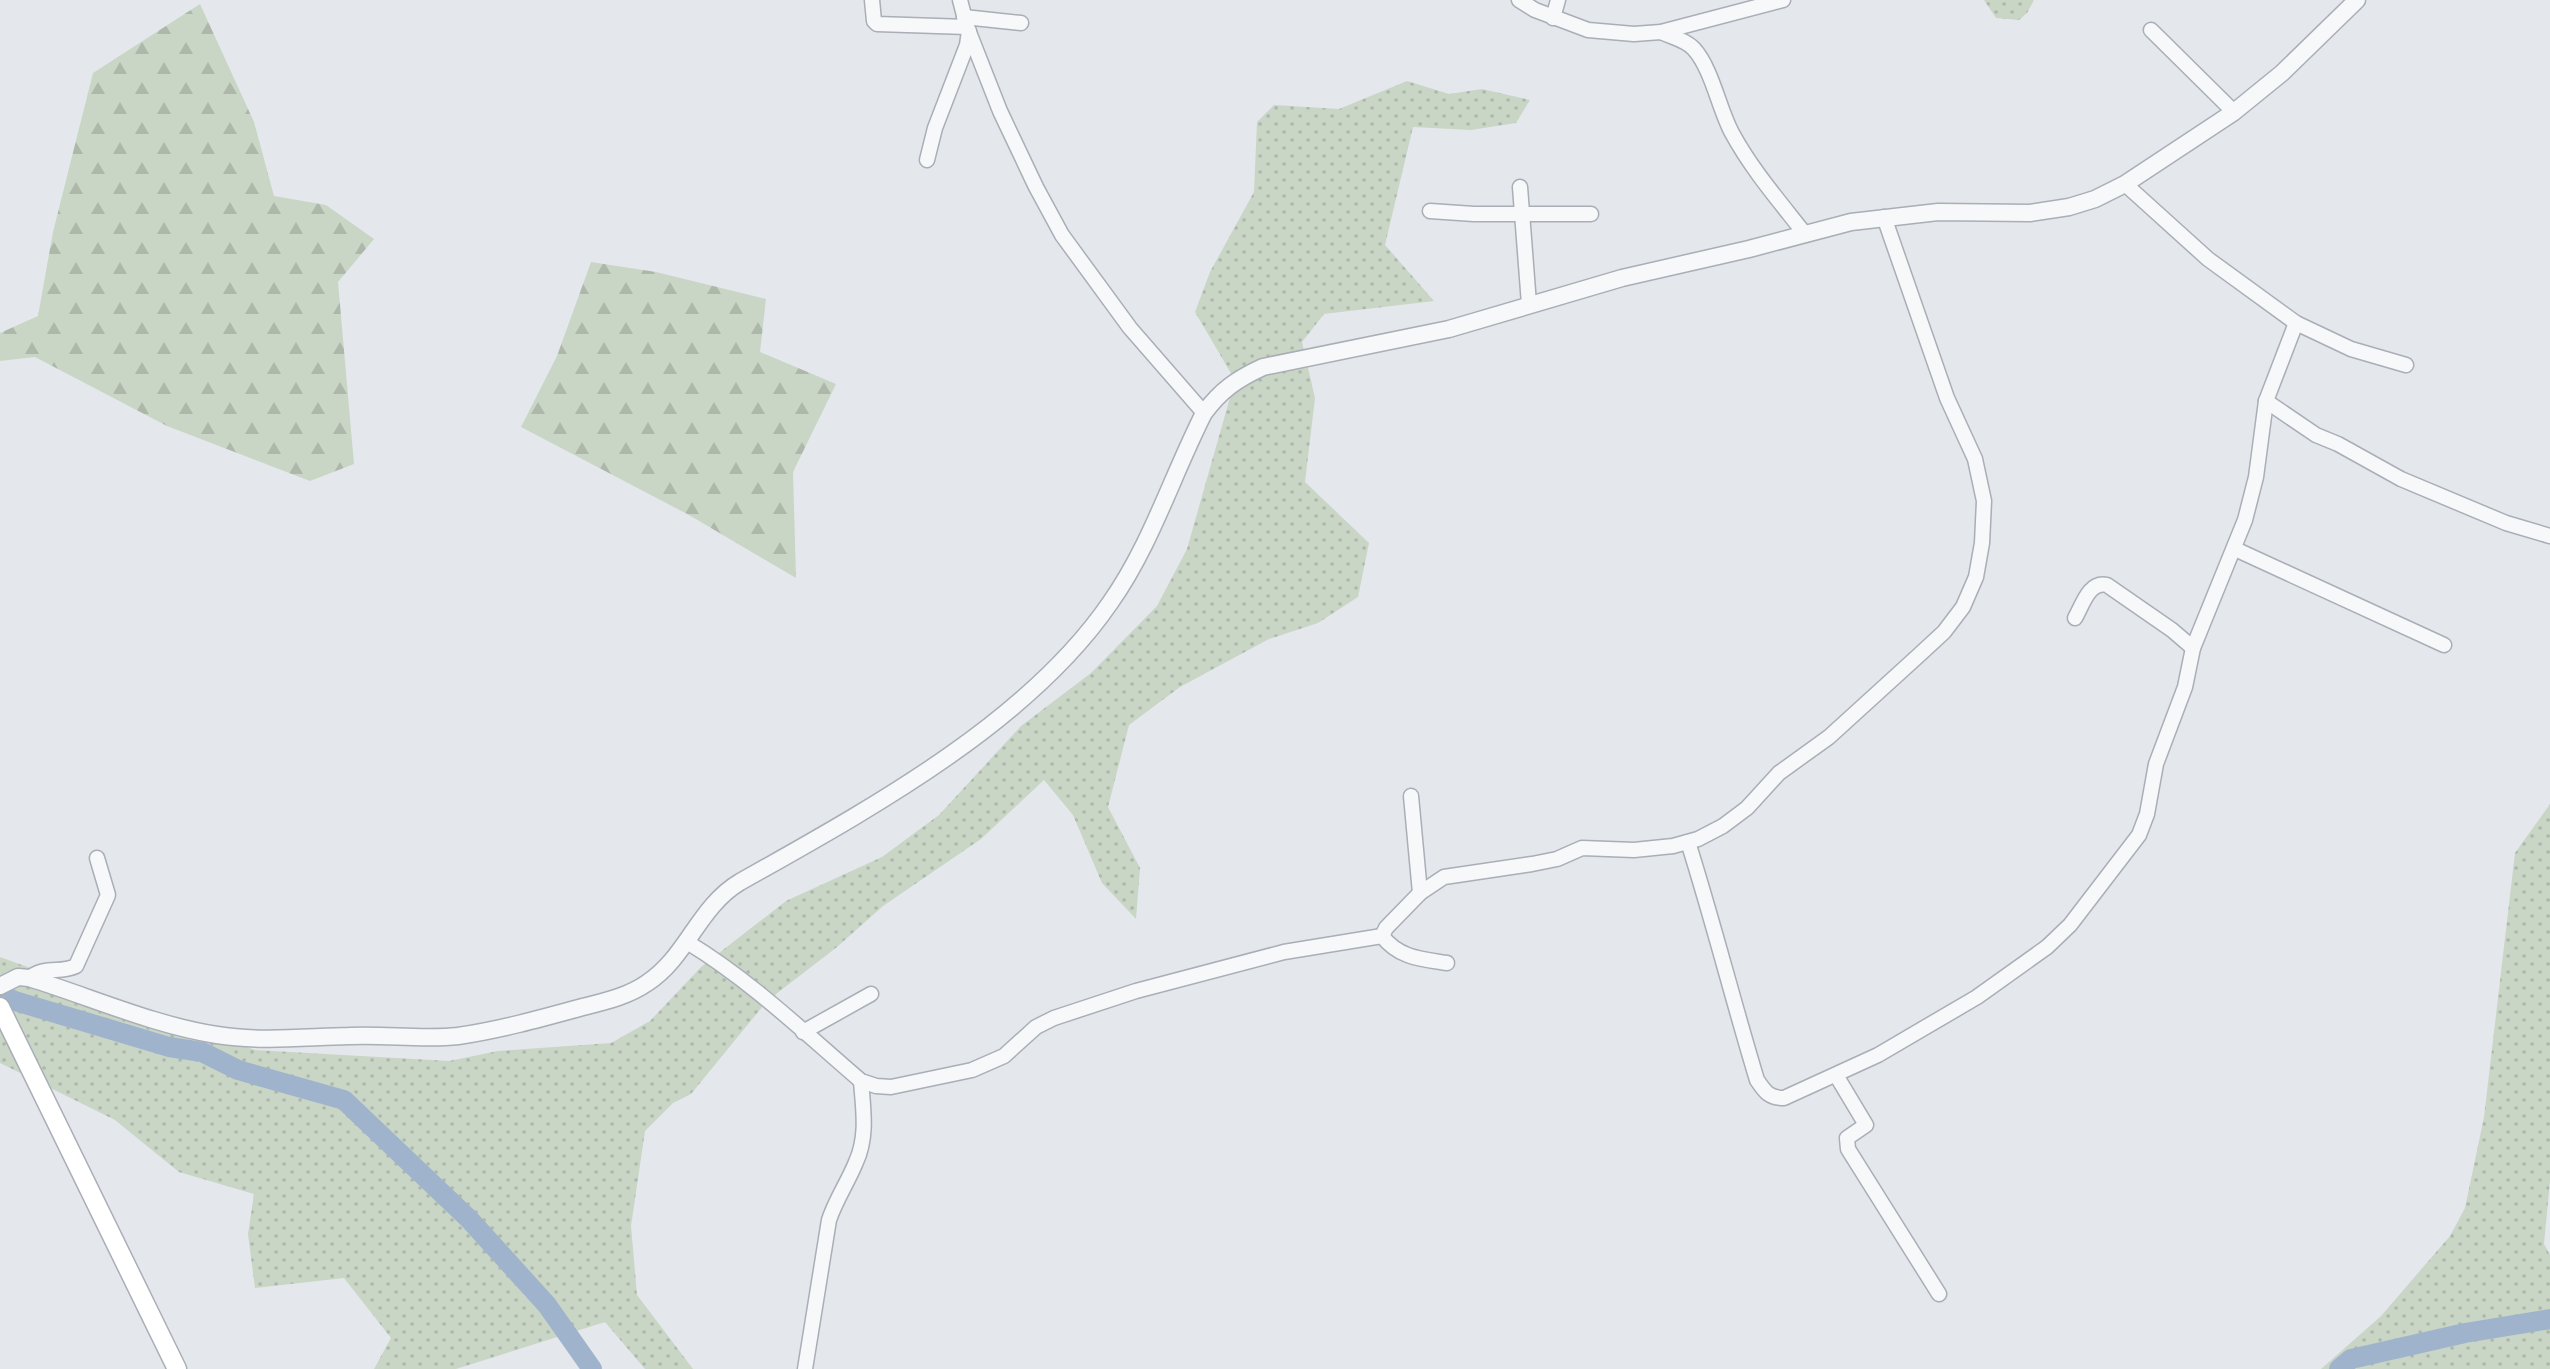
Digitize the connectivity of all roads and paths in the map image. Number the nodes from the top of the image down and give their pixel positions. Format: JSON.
{"nodes":[{"id":1,"x":872,"y":0,"type":"edge"},
{"id":2,"x":960,"y":0,"type":"edge"},
{"id":3,"x":1519,"y":0,"type":"edge"},
{"id":4,"x":1558,"y":0,"type":"edge"},
{"id":5,"x":1783,"y":0,"type":"edge"},
{"id":6,"x":2357,"y":0,"type":"edge"},
{"id":7,"x":1553,"y":18,"type":"junction"},
{"id":8,"x":1021,"y":23,"type":"dead end"},
{"id":9,"x":967,"y":25,"type":"junction"},
{"id":10,"x":2151,"y":30,"type":"dead end"},
{"id":11,"x":1661,"y":32,"type":"junction"},
{"id":12,"x":2234,"y":112,"type":"junction"},
{"id":13,"x":927,"y":160,"type":"dead end"},
{"id":14,"x":2125,"y":184,"type":"junction"},
{"id":15,"x":1520,"y":187,"type":"dead end"},
{"id":16,"x":1430,"y":211,"type":"dead end"},
{"id":17,"x":1591,"y":214,"type":"dead end"},
{"id":18,"x":1522,"y":215,"type":"junction"},
{"id":19,"x":1884,"y":217,"type":"junction"},
{"id":20,"x":1805,"y":234,"type":"junction"},
{"id":21,"x":1529,"y":304,"type":"junction"},
{"id":22,"x":2296,"y":323,"type":"junction"},
{"id":23,"x":2406,"y":365,"type":"dead end"},
{"id":24,"x":2266,"y":401,"type":"junction"},
{"id":25,"x":1204,"y":413,"type":"junction"},
{"id":26,"x":2550,"y":536,"type":"edge"},
{"id":27,"x":2235,"y":549,"type":"junction"},
{"id":28,"x":2075,"y":618,"type":"dead end"},
{"id":29,"x":2444,"y":645,"type":"dead end"},
{"id":30,"x":2193,"y":648,"type":"junction"},
{"id":31,"x":1411,"y":796,"type":"dead end"},
{"id":32,"x":1688,"y":842,"type":"junction"},
{"id":33,"x":97,"y":858,"type":"dead end"},
{"id":34,"x":1420,"y":893,"type":"junction"},
{"id":35,"x":1382,"y":936,"type":"junction"},
{"id":36,"x":687,"y":942,"type":"junction"},
{"id":37,"x":1447,"y":963,"type":"dead end"},
{"id":38,"x":29,"y":978,"type":"junction"},
{"id":39,"x":0,"y":986,"type":"edge"},
{"id":40,"x":871,"y":994,"type":"dead end"},
{"id":41,"x":0,"y":1007,"type":"edge"},
{"id":42,"x":803,"y":1032,"type":"junction"},
{"id":43,"x":1836,"y":1075,"type":"junction"},
{"id":44,"x":861,"y":1081,"type":"junction"},
{"id":45,"x":1939,"y":1294,"type":"dead end"},
{"id":46,"x":177,"y":1369,"type":"edge"},
{"id":47,"x":805,"y":1369,"type":"edge"}],
"edges":[{"from":1,"to":9,"type":"street"},
{"from":2,"to":9,"type":"street"},
{"from":3,"to":7,"type":"street"},
{"from":4,"to":7,"type":"street"},
{"from":5,"to":11,"type":"street"},
{"from":6,"to":12,"type":"street"},
{"from":7,"to":11,"type":"street"},
{"from":8,"to":9,"type":"street"},
{"from":9,"to":13,"type":"street"},
{"from":9,"to":25,"type":"street"},
{"from":10,"to":12,"type":"street"},
{"from":11,"to":20,"type":"street"},
{"from":12,"to":14,"type":"street"},
{"from":14,"to":19,"type":"street"},
{"from":14,"to":22,"type":"street"},
{"from":15,"to":18,"type":"street"},
{"from":16,"to":18,"type":"street"},
{"from":17,"to":18,"type":"street"},
{"from":18,"to":21,"type":"street"},
{"from":19,"to":20,"type":"street"},
{"from":19,"to":32,"type":"street"},
{"from":20,"to":21,"type":"street"},
{"from":21,"to":25,"type":"street"},
{"from":22,"to":23,"type":"street"},
{"from":22,"to":24,"type":"street"},
{"from":24,"to":26,"type":"street"},
{"from":24,"to":27,"type":"street"},
{"from":25,"to":36,"type":"street"},
{"from":27,"to":29,"type":"street"},
{"from":27,"to":30,"type":"street"},
{"from":28,"to":30,"type":"street"},
{"from":30,"to":43,"type":"street"},
{"from":31,"to":34,"type":"street"},
{"from":32,"to":34,"type":"street"},
{"from":32,"to":43,"type":"street"},
{"from":33,"to":38,"type":"street"},
{"from":34,"to":35,"type":"street"},
{"from":35,"to":37,"type":"street"},
{"from":35,"to":44,"type":"street"},
{"from":36,"to":38,"type":"street"},
{"from":36,"to":42,"type":"street"},
{"from":38,"to":39,"type":"street"},
{"from":40,"to":42,"type":"street"},
{"from":41,"to":46,"type":"main road"},
{"from":42,"to":44,"type":"street"},
{"from":43,"to":45,"type":"street"},
{"from":44,"to":47,"type":"street"}]}
